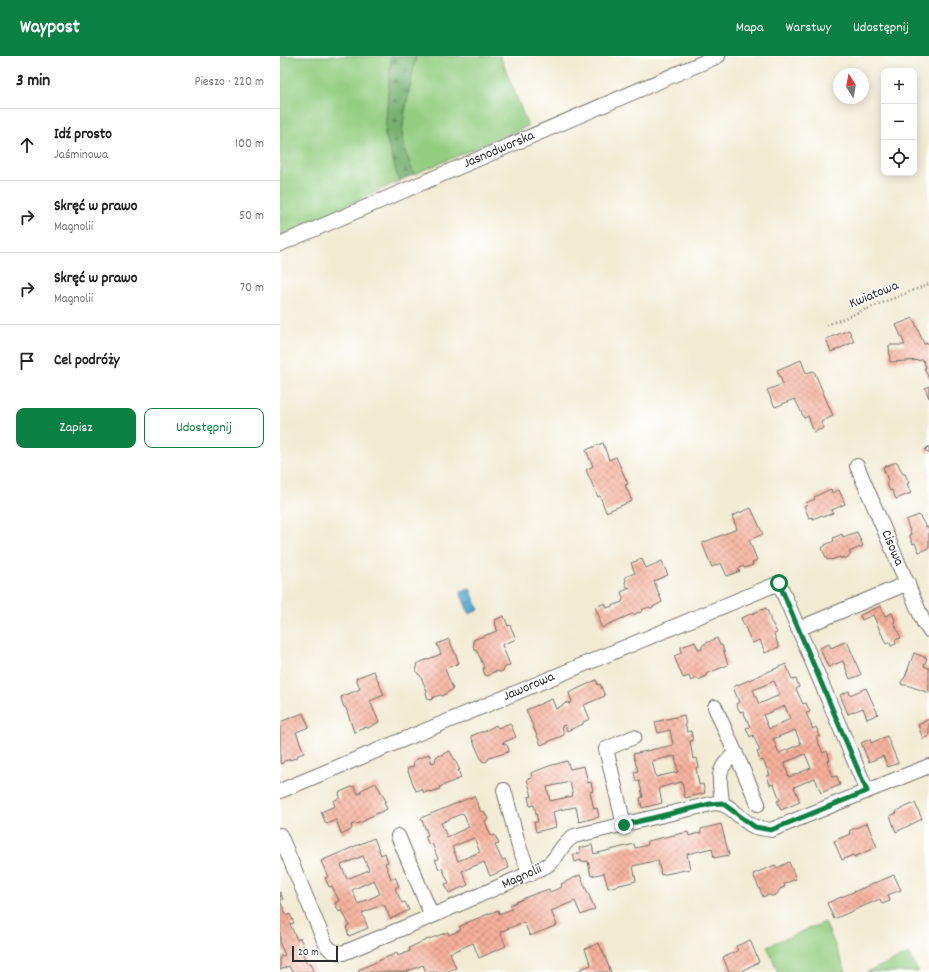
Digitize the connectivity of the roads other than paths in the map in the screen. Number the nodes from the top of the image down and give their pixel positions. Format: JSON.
{"nodes":[{"id":1,"x":718,"y":56,"type":"edge"},
{"id":2,"x":280,"y":244,"type":"edge"},
{"id":3,"x":857,"y":466,"type":"dead end"},
{"id":4,"x":908,"y":583,"type":"junction"},
{"id":5,"x":798,"y":629,"type":"junction"},
{"id":6,"x":929,"y":630,"type":"edge"},
{"id":7,"x":715,"y":707,"type":"dead end"},
{"id":8,"x":634,"y":737,"type":"dead end"},
{"id":9,"x":736,"y":753,"type":"junction"},
{"id":10,"x":929,"y":766,"type":"edge"},
{"id":11,"x":504,"y":790,"type":"dead end"},
{"id":12,"x":280,"y":791,"type":"edge"},
{"id":13,"x":867,"y":791,"type":"junction"},
{"id":14,"x":722,"y":803,"type":"junction"},
{"id":15,"x":758,"y":804,"type":"dead end"},
{"id":16,"x":624,"y":825,"type":"junction"},
{"id":17,"x":280,"y":835,"type":"edge"},
{"id":18,"x":398,"y":836,"type":"dead end"},
{"id":19,"x":530,"y":874,"type":"junction"},
{"id":20,"x":432,"y":916,"type":"junction"}],
"edges":[{"from":1,"to":2,"type":"street","name":"Jasnodworska"},
{"from":3,"to":4,"type":"street","name":"Cisowa"},
{"from":4,"to":5,"type":"street"},
{"from":4,"to":6,"type":"street","name":"Cisowa"},
{"from":5,"to":12,"type":"street","name":"Jaworowa"},
{"from":5,"to":13,"type":"street"},
{"from":7,"to":9,"type":"street"},
{"from":8,"to":16,"type":"street"},
{"from":9,"to":14,"type":"street"},
{"from":9,"to":15,"type":"street"},
{"from":10,"to":13,"type":"street"},
{"from":11,"to":19,"type":"street"},
{"from":13,"to":14,"type":"street"},
{"from":14,"to":16,"type":"street","name":"Magnolii"},
{"from":16,"to":19,"type":"street","name":"Magnolii"},
{"from":17,"to":20,"type":"street","name":"Magnolii"},
{"from":18,"to":20,"type":"street"},
{"from":19,"to":20,"type":"street","name":"Magnolii"}]}
